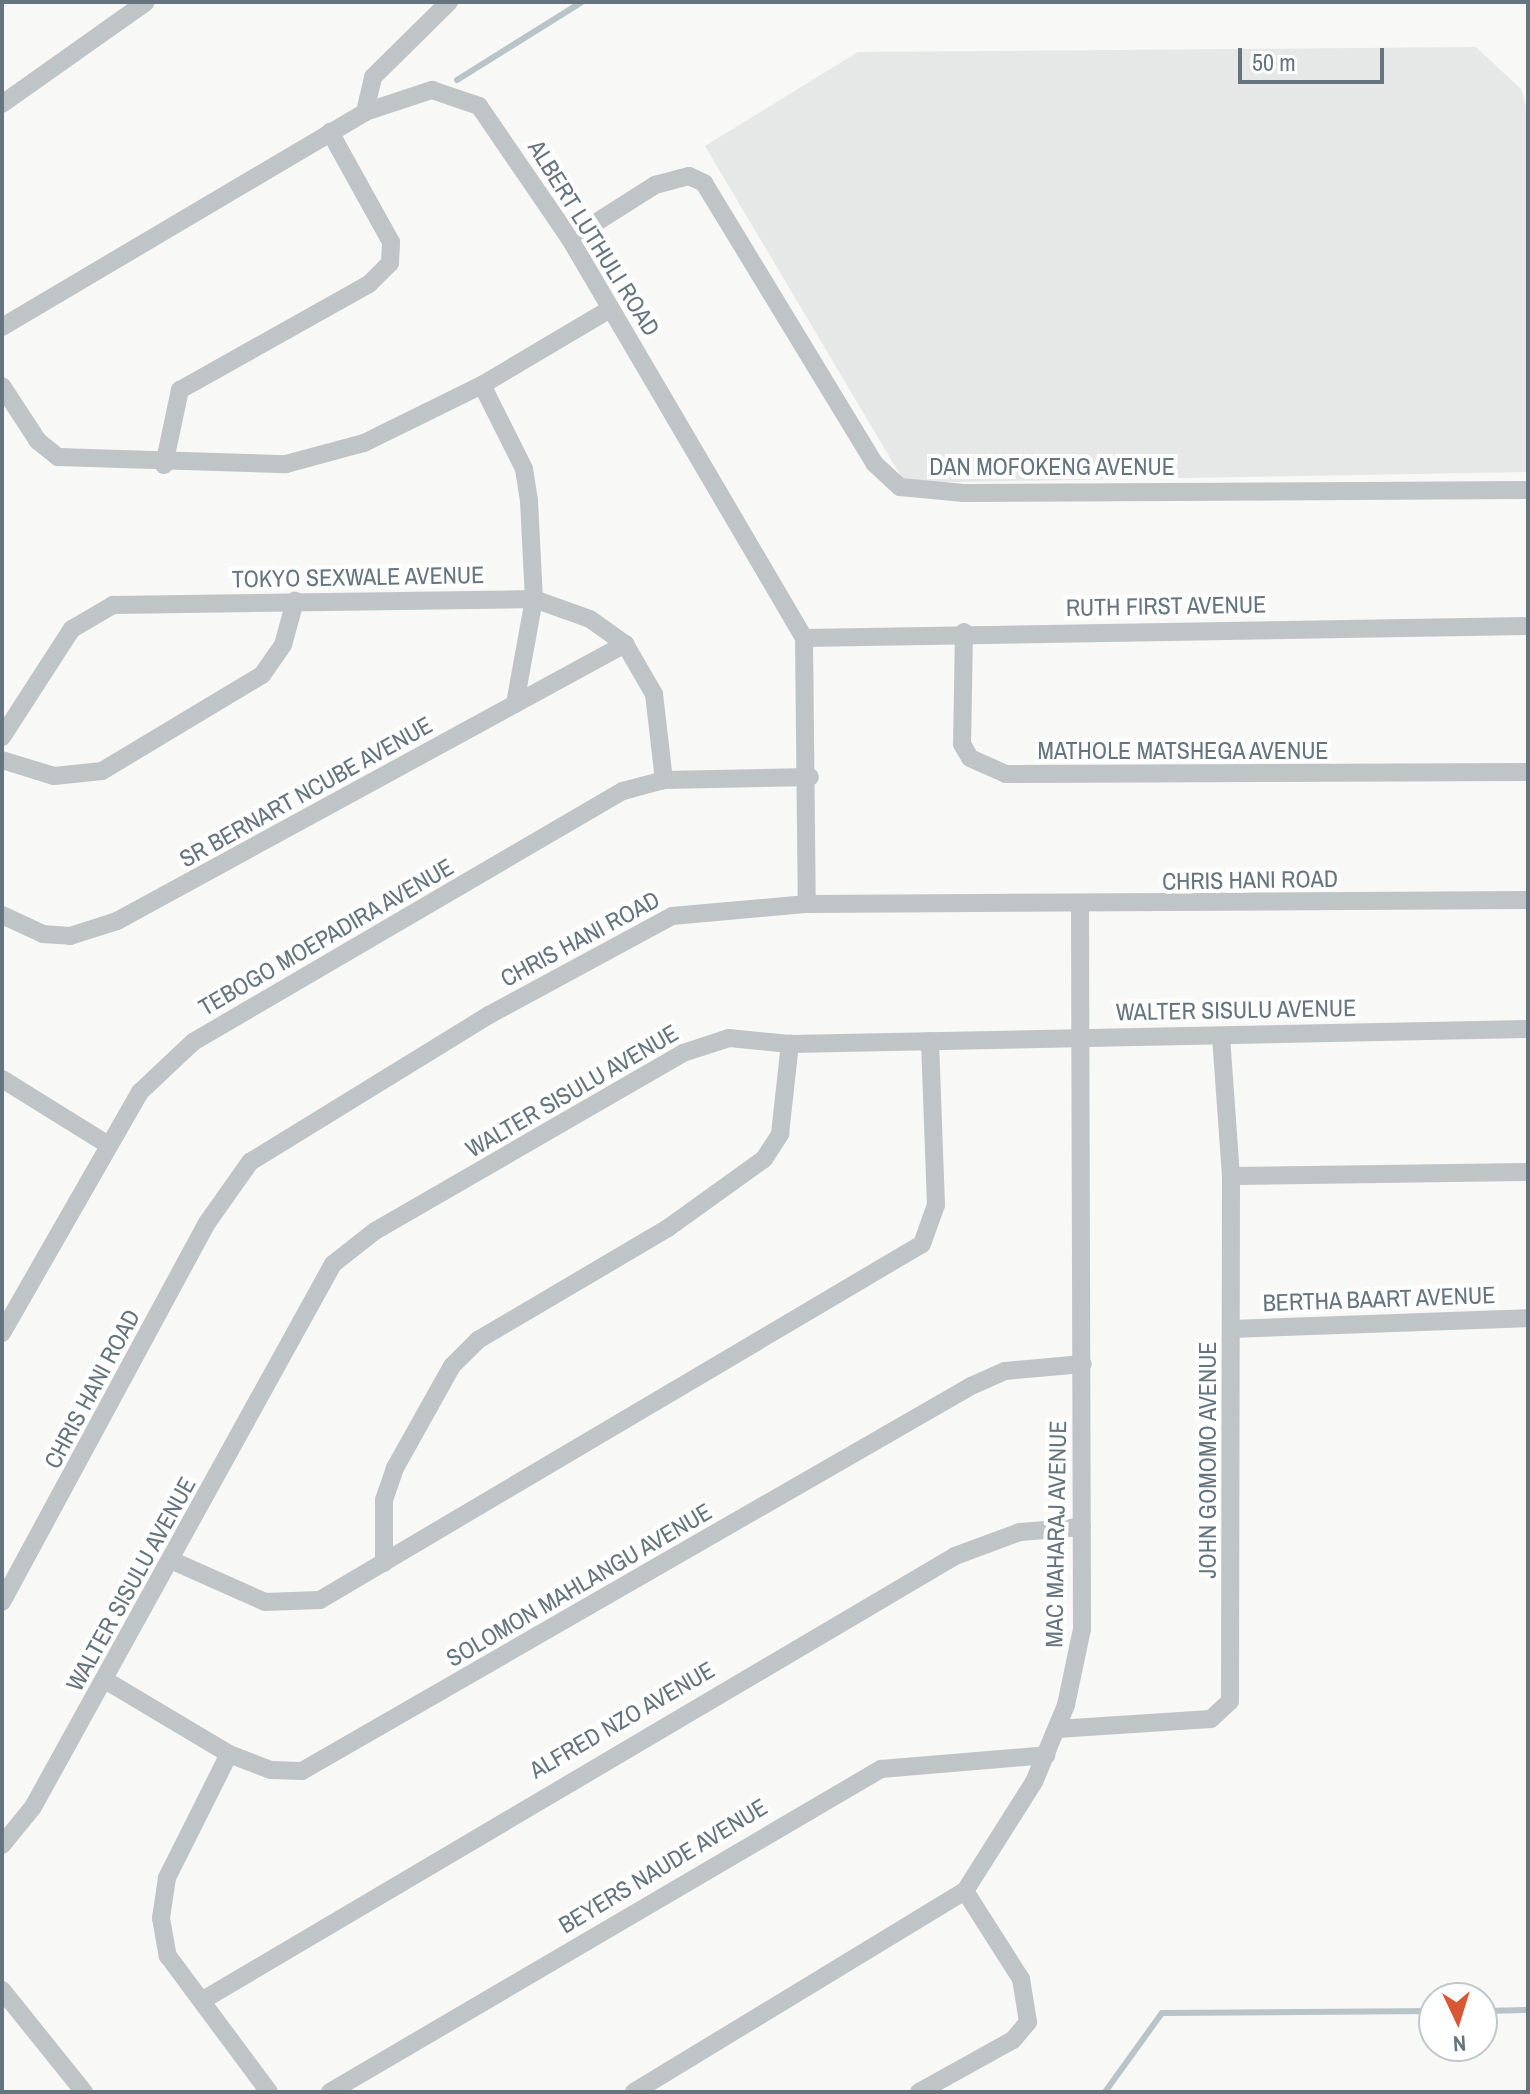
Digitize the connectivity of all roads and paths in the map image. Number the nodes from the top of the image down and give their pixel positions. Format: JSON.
{"nodes":[{"id":1,"x":146,"y":2,"type":"edge"},
{"id":2,"x":449,"y":2,"type":"edge"},
{"id":3,"x":2,"y":104,"type":"edge"},
{"id":4,"x":365,"y":112,"type":"junction"},
{"id":5,"x":330,"y":132,"type":"junction"},
{"id":6,"x":570,"y":239,"type":"junction"},
{"id":7,"x":610,"y":309,"type":"junction"},
{"id":8,"x":2,"y":327,"type":"edge"},
{"id":9,"x":482,"y":385,"type":"junction"},
{"id":10,"x":2,"y":386,"type":"edge"},
{"id":11,"x":164,"y":465,"type":"junction"},
{"id":12,"x":1528,"y":490,"type":"edge"},
{"id":13,"x":534,"y":599,"type":"junction"},
{"id":14,"x":295,"y":601,"type":"junction"},
{"id":15,"x":1528,"y":626,"type":"edge"},
{"id":16,"x":964,"y":632,"type":"junction"},
{"id":17,"x":804,"y":638,"type":"junction"},
{"id":18,"x":625,"y":644,"type":"junction"},
{"id":19,"x":515,"y":704,"type":"junction"},
{"id":20,"x":2,"y":737,"type":"edge"},
{"id":21,"x":2,"y":760,"type":"edge"},
{"id":22,"x":1528,"y":772,"type":"edge"},
{"id":23,"x":810,"y":777,"type":"junction"},
{"id":24,"x":664,"y":780,"type":"junction"},
{"id":25,"x":1528,"y":900,"type":"edge"},
{"id":26,"x":807,"y":904,"type":"junction"},
{"id":27,"x":1080,"y":906,"type":"junction"},
{"id":28,"x":2,"y":915,"type":"edge"},
{"id":29,"x":1528,"y":1029,"type":"edge"},
{"id":30,"x":1083,"y":1034,"type":"junction"},
{"id":31,"x":1221,"y":1037,"type":"junction"},
{"id":32,"x":930,"y":1041,"type":"junction"},
{"id":33,"x":790,"y":1044,"type":"junction"},
{"id":34,"x":2,"y":1079,"type":"edge"},
{"id":35,"x":107,"y":1144,"type":"junction"},
{"id":36,"x":1528,"y":1172,"type":"edge"},
{"id":37,"x":1231,"y":1176,"type":"junction"},
{"id":38,"x":1528,"y":1318,"type":"edge"},
{"id":39,"x":1232,"y":1329,"type":"junction"},
{"id":40,"x":2,"y":1333,"type":"edge"},
{"id":41,"x":1083,"y":1364,"type":"junction"},
{"id":42,"x":1082,"y":1527,"type":"junction"},
{"id":43,"x":173,"y":1561,"type":"junction"},
{"id":44,"x":384,"y":1563,"type":"junction"},
{"id":45,"x":2,"y":1602,"type":"edge"},
{"id":46,"x":105,"y":1680,"type":"junction"},
{"id":47,"x":1057,"y":1729,"type":"junction"},
{"id":48,"x":229,"y":1754,"type":"junction"},
{"id":49,"x":1046,"y":1755,"type":"junction"},
{"id":50,"x":2,"y":1845,"type":"edge"},
{"id":51,"x":965,"y":1891,"type":"junction"},
{"id":52,"x":2,"y":1990,"type":"edge"},
{"id":53,"x":203,"y":2000,"type":"junction"},
{"id":54,"x":84,"y":2092,"type":"edge"},
{"id":55,"x":269,"y":2092,"type":"edge"},
{"id":56,"x":330,"y":2092,"type":"edge"},
{"id":57,"x":634,"y":2092,"type":"edge"},
{"id":58,"x":919,"y":2092,"type":"edge"}],
"edges":[{"from":1,"to":3,"type":"street"},
{"from":2,"to":4,"type":"street"},
{"from":4,"to":5,"type":"street","name":"ALBERT LUTHULI ROAD"},
{"from":4,"to":6,"type":"street","name":"ALBERT LUTHULI ROAD"},
{"from":5,"to":8,"type":"street","name":"ALBERT LUTHULI ROAD"},
{"from":5,"to":11,"type":"street"},
{"from":6,"to":7,"type":"street","name":"ALBERT LUTHULI ROAD"},
{"from":6,"to":12,"type":"street","name":"DAN MOFOKENG AVENUE"},
{"from":7,"to":9,"type":"street"},
{"from":7,"to":17,"type":"street","name":"ALBERT LUTHULI ROAD"},
{"from":9,"to":11,"type":"street"},
{"from":9,"to":13,"type":"street"},
{"from":10,"to":11,"type":"street"},
{"from":13,"to":14,"type":"street","name":"TOKYO SEXWALE AVENUE"},
{"from":13,"to":18,"type":"street","name":"TOKYO SEXWALE AVENUE"},
{"from":13,"to":19,"type":"street"},
{"from":14,"to":20,"type":"street","name":"TOKYO SEXWALE AVENUE"},
{"from":14,"to":21,"type":"street"},
{"from":15,"to":16,"type":"street","name":"RUTH FIRST AVENUE"},
{"from":16,"to":17,"type":"street","name":"RUTH FIRST AVENUE"},
{"from":16,"to":22,"type":"street","name":"MATHOLE MATSHEGA AVENUE"},
{"from":17,"to":23,"type":"street","name":"ALBERT LUTHULI ROAD"},
{"from":18,"to":19,"type":"street","name":"SR BERNART NCUBE AVENUE"},
{"from":18,"to":24,"type":"street","name":"TOKYO SEXWALE AVENUE"},
{"from":19,"to":28,"type":"street","name":"SR BERNART NCUBE AVENUE"},
{"from":23,"to":24,"type":"street","name":"TEBOGO MOEPADIRA AVENUE"},
{"from":23,"to":26,"type":"street","name":"ALBERT LUTHULI ROAD"},
{"from":24,"to":35,"type":"street","name":"TEBOGO MOEPADIRA AVENUE"},
{"from":25,"to":27,"type":"street","name":"CHRIS HANI ROAD"},
{"from":26,"to":27,"type":"street","name":"CHRIS HANI ROAD"},
{"from":26,"to":45,"type":"street","name":"CHRIS HANI ROAD"},
{"from":27,"to":30,"type":"street","name":"MAC MAHARAJ AVENUE"},
{"from":29,"to":31,"type":"street","name":"WALTER SISULU AVENUE"},
{"from":30,"to":31,"type":"street","name":"WALTER SISULU AVENUE"},
{"from":30,"to":32,"type":"street","name":"WALTER SISULU AVENUE"},
{"from":30,"to":41,"type":"street","name":"MAC MAHARAJ AVENUE"},
{"from":31,"to":37,"type":"street","name":"JOHN GOMOMO AVENUE"},
{"from":32,"to":33,"type":"street","name":"WALTER SISULU AVENUE"},
{"from":32,"to":44,"type":"street"},
{"from":33,"to":43,"type":"street","name":"WALTER SISULU AVENUE"},
{"from":33,"to":44,"type":"street"},
{"from":34,"to":35,"type":"street"},
{"from":35,"to":40,"type":"street","name":"TEBOGO MOEPADIRA AVENUE"},
{"from":36,"to":37,"type":"street"},
{"from":37,"to":39,"type":"street","name":"JOHN GOMOMO AVENUE"},
{"from":38,"to":39,"type":"street","name":"BERTHA BAART AVENUE"},
{"from":39,"to":47,"type":"street","name":"JOHN GOMOMO AVENUE"},
{"from":41,"to":42,"type":"street","name":"MAC MAHARAJ AVENUE"},
{"from":41,"to":48,"type":"street","name":"SOLOMON MAHLANGU AVENUE"},
{"from":42,"to":47,"type":"street","name":"MAC MAHARAJ AVENUE"},
{"from":42,"to":53,"type":"street","name":"ALFRED NZO AVENUE"},
{"from":43,"to":44,"type":"street"},
{"from":43,"to":46,"type":"street","name":"WALTER SISULU AVENUE"},
{"from":46,"to":48,"type":"street","name":"SOLOMON MAHLANGU AVENUE"},
{"from":46,"to":50,"type":"street","name":"WALTER SISULU AVENUE"},
{"from":47,"to":49,"type":"street","name":"MAC MAHARAJ AVENUE"},
{"from":48,"to":53,"type":"street"},
{"from":49,"to":51,"type":"street","name":"MAC MAHARAJ AVENUE"},
{"from":49,"to":56,"type":"street","name":"BEYERS NAUDE AVENUE"},
{"from":51,"to":57,"type":"street","name":"MAC MAHARAJ AVENUE"},
{"from":51,"to":58,"type":"street"},
{"from":52,"to":54,"type":"street"},
{"from":53,"to":55,"type":"street"}]}
